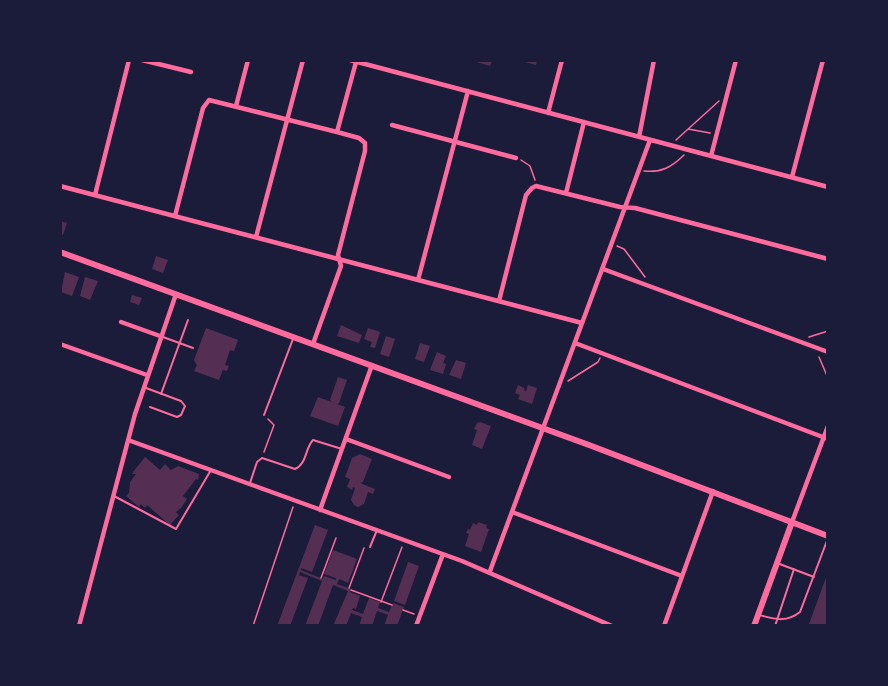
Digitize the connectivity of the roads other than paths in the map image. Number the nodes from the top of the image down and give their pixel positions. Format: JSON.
{"nodes":[{"id":1,"x":129,"y":60,"type":"edge"},
{"id":2,"x":142,"y":60,"type":"edge"},
{"id":3,"x":248,"y":60,"type":"edge"},
{"id":4,"x":303,"y":60,"type":"edge"},
{"id":5,"x":350,"y":60,"type":"edge"},
{"id":6,"x":562,"y":60,"type":"edge"},
{"id":7,"x":654,"y":60,"type":"edge"},
{"id":8,"x":736,"y":60,"type":"edge"},
{"id":9,"x":823,"y":60,"type":"edge"},
{"id":10,"x":356,"y":62,"type":"junction"},
{"id":11,"x":191,"y":72,"type":"dead end"},
{"id":12,"x":468,"y":91,"type":"junction"},
{"id":13,"x":236,"y":106,"type":"junction"},
{"id":14,"x":549,"y":112,"type":"junction"},
{"id":15,"x":286,"y":119,"type":"junction"},
{"id":16,"x":584,"y":122,"type":"junction"},
{"id":17,"x":392,"y":125,"type":"dead end"},
{"id":18,"x":337,"y":132,"type":"junction"},
{"id":19,"x":639,"y":137,"type":"junction"},
{"id":20,"x":650,"y":140,"type":"junction"},
{"id":21,"x":454,"y":141,"type":"junction"},
{"id":22,"x":711,"y":156,"type":"junction"},
{"id":23,"x":516,"y":158,"type":"dead end"},
{"id":24,"x":792,"y":177,"type":"junction"},
{"id":25,"x":60,"y":186,"type":"edge"},
{"id":26,"x":828,"y":187,"type":"edge"},
{"id":27,"x":566,"y":193,"type":"junction"},
{"id":28,"x":94,"y":195,"type":"junction"},
{"id":29,"x":625,"y":207,"type":"junction"},
{"id":30,"x":175,"y":216,"type":"junction"},
{"id":31,"x":256,"y":237,"type":"junction"},
{"id":32,"x":60,"y":252,"type":"edge"},
{"id":33,"x":339,"y":259,"type":"junction"},
{"id":34,"x":828,"y":259,"type":"edge"},
{"id":35,"x":603,"y":269,"type":"junction"},
{"id":36,"x":418,"y":280,"type":"junction"},
{"id":37,"x":176,"y":294,"type":"junction"},
{"id":38,"x":499,"y":301,"type":"junction"},
{"id":39,"x":188,"y":320,"type":"dead end"},
{"id":40,"x":121,"y":322,"type":"dead end"},
{"id":41,"x":582,"y":323,"type":"junction"},
{"id":42,"x":160,"y":336,"type":"junction"},
{"id":43,"x":294,"y":337,"type":"junction"},
{"id":44,"x":179,"y":343,"type":"junction"},
{"id":45,"x":575,"y":343,"type":"junction"},
{"id":46,"x":60,"y":344,"type":"edge"},
{"id":47,"x":313,"y":344,"type":"junction"},
{"id":48,"x":193,"y":348,"type":"dead end"},
{"id":49,"x":828,"y":352,"type":"edge"},
{"id":50,"x":372,"y":366,"type":"junction"},
{"id":51,"x":147,"y":375,"type":"junction"},
{"id":52,"x":143,"y":387,"type":"junction"},
{"id":53,"x":160,"y":394,"type":"junction"},
{"id":54,"x":150,"y":407,"type":"dead end"},
{"id":55,"x":264,"y":415,"type":"road end"},
{"id":56,"x":828,"y":426,"type":"edge"},
{"id":57,"x":543,"y":428,"type":"junction"},
{"id":58,"x":826,"y":438,"type":"edge"},
{"id":59,"x":346,"y":439,"type":"junction"},
{"id":60,"x":128,"y":440,"type":"junction"},
{"id":61,"x":342,"y":449,"type":"junction"},
{"id":62,"x":211,"y":470,"type":"junction"},
{"id":63,"x":449,"y":477,"type":"dead end"},
{"id":64,"x":249,"y":484,"type":"junction"},
{"id":65,"x":713,"y":491,"type":"junction"},
{"id":66,"x":113,"y":496,"type":"junction"},
{"id":67,"x":320,"y":510,"type":"junction"},
{"id":68,"x":512,"y":512,"type":"junction"},
{"id":69,"x":792,"y":522,"type":"junction"},
{"id":70,"x":377,"y":530,"type":"junction"},
{"id":71,"x":828,"y":537,"type":"edge"},
{"id":72,"x":370,"y":547,"type":"dead end"},
{"id":73,"x":443,"y":554,"type":"junction"},
{"id":74,"x":777,"y":564,"type":"junction"},
{"id":75,"x":794,"y":569,"type":"junction"},
{"id":76,"x":490,"y":572,"type":"junction"},
{"id":77,"x":682,"y":576,"type":"junction"},
{"id":78,"x":814,"y":577,"type":"junction"},
{"id":79,"x":758,"y":614,"type":"junction"},
{"id":80,"x":777,"y":620,"type":"junction"},
{"id":81,"x":79,"y":626,"type":"edge"},
{"id":82,"x":416,"y":626,"type":"edge"},
{"id":83,"x":612,"y":626,"type":"edge"},
{"id":84,"x":664,"y":626,"type":"edge"},
{"id":85,"x":754,"y":626,"type":"edge"},
{"id":86,"x":775,"y":626,"type":"edge"}],
"edges":[{"from":1,"to":28,"type":"street"},
{"from":2,"to":11,"type":"street"},
{"from":3,"to":13,"type":"street"},
{"from":4,"to":15,"type":"street"},
{"from":5,"to":10,"type":"street"},
{"from":6,"to":14,"type":"street"},
{"from":7,"to":19,"type":"street"},
{"from":8,"to":22,"type":"street"},
{"from":9,"to":24,"type":"street"},
{"from":10,"to":12,"type":"street"},
{"from":10,"to":18,"type":"street"},
{"from":12,"to":14,"type":"street"},
{"from":12,"to":21,"type":"street"},
{"from":13,"to":15,"type":"street"},
{"from":13,"to":30,"type":"street"},
{"from":14,"to":16,"type":"street"},
{"from":15,"to":18,"type":"street"},
{"from":15,"to":31,"type":"street"},
{"from":16,"to":19,"type":"street"},
{"from":16,"to":27,"type":"street"},
{"from":17,"to":21,"type":"street"},
{"from":18,"to":33,"type":"street"},
{"from":19,"to":20,"type":"street"},
{"from":20,"to":22,"type":"street"},
{"from":20,"to":29,"type":"street"},
{"from":21,"to":23,"type":"street"},
{"from":21,"to":36,"type":"street"},
{"from":22,"to":24,"type":"street"},
{"from":24,"to":26,"type":"street"},
{"from":25,"to":28,"type":"street"},
{"from":27,"to":29,"type":"street"},
{"from":27,"to":38,"type":"street"},
{"from":28,"to":30,"type":"street"},
{"from":29,"to":34,"type":"street"},
{"from":29,"to":35,"type":"street"},
{"from":30,"to":31,"type":"street"},
{"from":31,"to":33,"type":"street"},
{"from":32,"to":37,"type":"street"},
{"from":33,"to":36,"type":"street"},
{"from":33,"to":47,"type":"street"},
{"from":35,"to":41,"type":"street"},
{"from":35,"to":49,"type":"street"},
{"from":36,"to":38,"type":"street"},
{"from":37,"to":42,"type":"street"},
{"from":37,"to":43,"type":"street"},
{"from":38,"to":41,"type":"street"},
{"from":39,"to":44,"type":"lane"},
{"from":40,"to":42,"type":"street"},
{"from":41,"to":45,"type":"street"},
{"from":42,"to":44,"type":"lane"},
{"from":42,"to":51,"type":"street"},
{"from":43,"to":47,"type":"street"},
{"from":43,"to":55,"type":"lane"},
{"from":44,"to":48,"type":"lane"},
{"from":44,"to":53,"type":"lane"},
{"from":45,"to":57,"type":"street"},
{"from":45,"to":58,"type":"street"},
{"from":46,"to":51,"type":"street"},
{"from":47,"to":50,"type":"street"},
{"from":50,"to":57,"type":"street"},
{"from":50,"to":59,"type":"street"},
{"from":51,"to":52,"type":"street"},
{"from":52,"to":53,"type":"lane"},
{"from":52,"to":60,"type":"street"},
{"from":53,"to":54,"type":"lane"},
{"from":56,"to":58,"type":"street"},
{"from":57,"to":65,"type":"street"},
{"from":57,"to":68,"type":"street"},
{"from":58,"to":69,"type":"street"},
{"from":59,"to":61,"type":"street"},
{"from":59,"to":63,"type":"street"},
{"from":60,"to":62,"type":"street"},
{"from":60,"to":66,"type":"street"},
{"from":61,"to":64,"type":"lane"},
{"from":61,"to":67,"type":"street"},
{"from":62,"to":64,"type":"street"},
{"from":62,"to":66,"type":"lane"},
{"from":64,"to":67,"type":"street"},
{"from":65,"to":69,"type":"street"},
{"from":65,"to":77,"type":"street"},
{"from":66,"to":81,"type":"street"},
{"from":67,"to":70,"type":"street"},
{"from":68,"to":76,"type":"street"},
{"from":68,"to":77,"type":"street"},
{"from":69,"to":71,"type":"street"},
{"from":69,"to":74,"type":"street"},
{"from":70,"to":72,"type":"lane"},
{"from":70,"to":73,"type":"street"},
{"from":71,"to":78,"type":"lane"},
{"from":73,"to":76,"type":"street"},
{"from":73,"to":82,"type":"street"},
{"from":74,"to":75,"type":"lane"},
{"from":74,"to":79,"type":"street"},
{"from":75,"to":78,"type":"lane"},
{"from":75,"to":80,"type":"lane"},
{"from":76,"to":83,"type":"street"},
{"from":77,"to":84,"type":"street"},
{"from":78,"to":80,"type":"lane"},
{"from":79,"to":80,"type":"lane"},
{"from":79,"to":85,"type":"street"},
{"from":80,"to":86,"type":"lane"}]}
